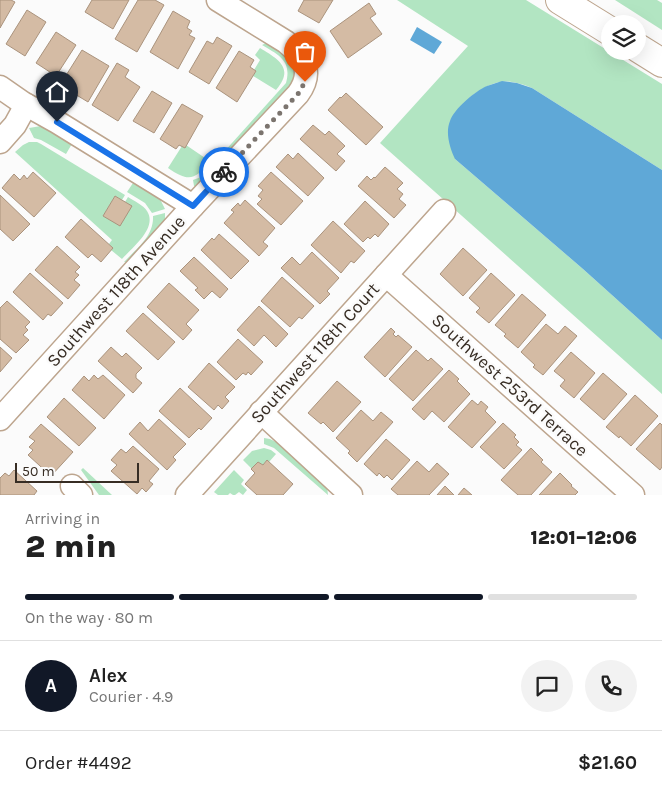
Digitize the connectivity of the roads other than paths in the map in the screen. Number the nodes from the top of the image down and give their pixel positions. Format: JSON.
{"nodes":[{"id":1,"x":218,"y":0,"type":"edge"},
{"id":2,"x":560,"y":0,"type":"edge"},
{"id":3,"x":601,"y":25,"type":"edge"},
{"id":4,"x":646,"y":53,"type":"edge"},
{"id":5,"x":662,"y":64,"type":"edge"},
{"id":6,"x":0,"y":87,"type":"edge"},
{"id":7,"x":26,"y":105,"type":"junction"},
{"id":8,"x":0,"y":142,"type":"edge"},
{"id":9,"x":193,"y":206,"type":"junction"},
{"id":10,"x":444,"y":211,"type":"dead end"},
{"id":11,"x":386,"y":275,"type":"junction"},
{"id":12,"x":260,"y":412,"type":"junction"},
{"id":13,"x":0,"y":420,"type":"edge"},
{"id":14,"x":187,"y":495,"type":"edge"},
{"id":15,"x":351,"y":495,"type":"edge"},
{"id":16,"x":633,"y":495,"type":"edge"}],
"edges":[{"from":1,"to":9,"type":"street","name":"Southwest 118th Avenue"},
{"from":2,"to":3,"type":"highway"},
{"from":4,"to":5,"type":"highway"},
{"from":6,"to":7,"type":"street"},
{"from":7,"to":8,"type":"street"},
{"from":7,"to":9,"type":"street"},
{"from":9,"to":13,"type":"street","name":"Southwest 118th Avenue"},
{"from":10,"to":11,"type":"street","name":"Southwest 118th Court"},
{"from":11,"to":12,"type":"street","name":"Southwest 118th Court"},
{"from":11,"to":16,"type":"street","name":"Southwest 253rd Terrace"},
{"from":12,"to":14,"type":"street","name":"Southwest 118th Court"},
{"from":12,"to":15,"type":"street"}]}
